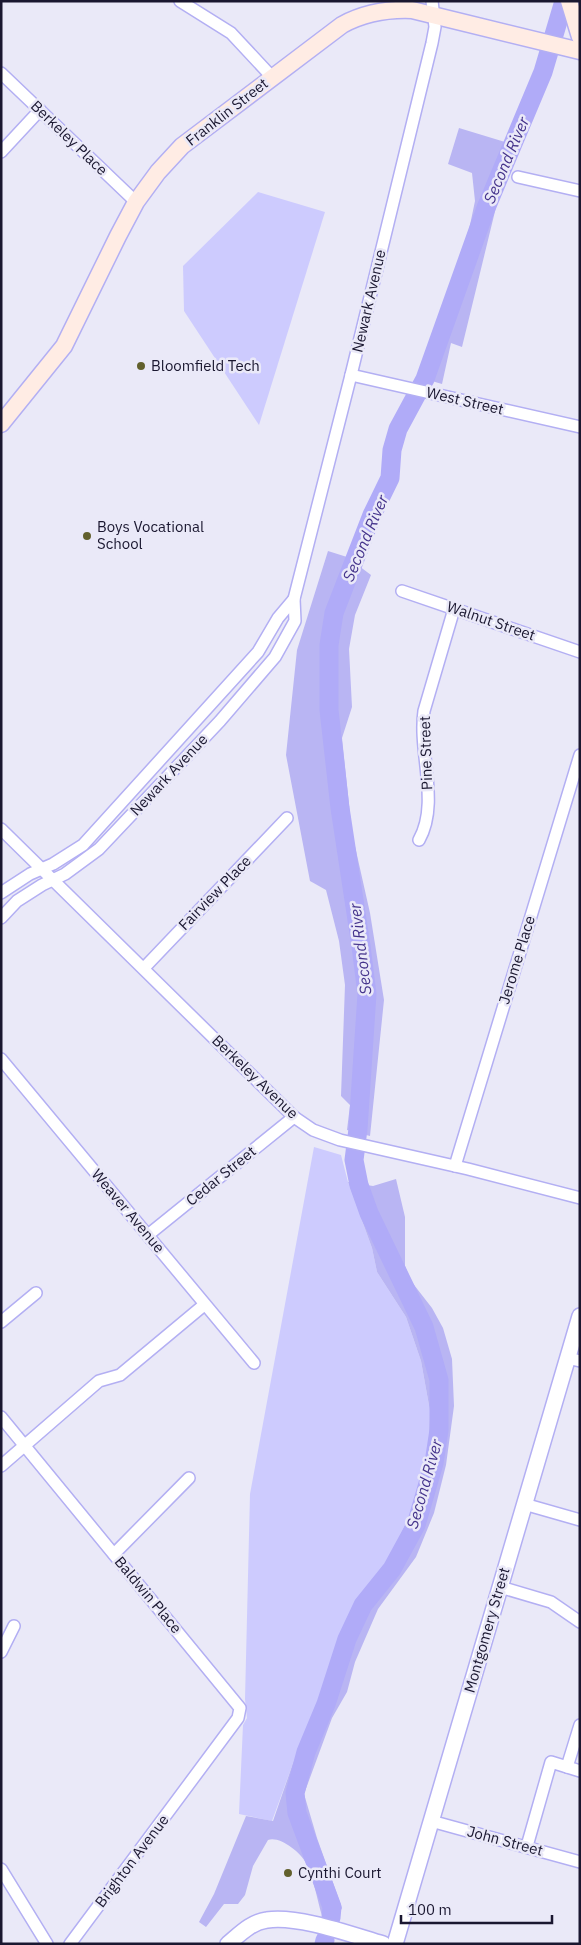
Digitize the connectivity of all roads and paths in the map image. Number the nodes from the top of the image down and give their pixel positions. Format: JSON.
{"nodes":[{"id":1,"x":180,"y":1,"type":"edge"},
{"id":2,"x":574,"y":7,"type":"edge"},
{"id":3,"x":433,"y":8,"type":"edge"},
{"id":4,"x":580,"y":37,"type":"edge"},
{"id":5,"x":580,"y":50,"type":"edge"},
{"id":6,"x":1,"y":73,"type":"edge"},
{"id":7,"x":272,"y":77,"type":"junction"},
{"id":8,"x":40,"y":110,"type":"junction"},
{"id":9,"x":1,"y":152,"type":"edge"},
{"id":10,"x":518,"y":176,"type":"dead end"},
{"id":11,"x":580,"y":191,"type":"edge"},
{"id":12,"x":136,"y":202,"type":"junction"},
{"id":13,"x":351,"y":375,"type":"junction"},
{"id":14,"x":1,"y":424,"type":"edge"},
{"id":15,"x":580,"y":427,"type":"edge"},
{"id":16,"x":402,"y":591,"type":"dead end"},
{"id":17,"x":294,"y":599,"type":"junction"},
{"id":18,"x":454,"y":609,"type":"junction"},
{"id":19,"x":580,"y":652,"type":"edge"},
{"id":20,"x":580,"y":754,"type":"edge"},
{"id":21,"x":287,"y":818,"type":"dead end"},
{"id":22,"x":1,"y":829,"type":"edge"},
{"id":23,"x":419,"y":840,"type":"dead end"},
{"id":24,"x":42,"y":869,"type":"junction"},
{"id":25,"x":53,"y":880,"type":"junction"},
{"id":26,"x":1,"y":893,"type":"edge"},
{"id":27,"x":1,"y":918,"type":"edge"},
{"id":28,"x":144,"y":968,"type":"junction"},
{"id":29,"x":1,"y":1059,"type":"edge"},
{"id":30,"x":294,"y":1117,"type":"junction"},
{"id":31,"x":455,"y":1166,"type":"junction"},
{"id":32,"x":580,"y":1198,"type":"edge"},
{"id":33,"x":148,"y":1235,"type":"junction"},
{"id":34,"x":36,"y":1293,"type":"dead end"},
{"id":35,"x":204,"y":1305,"type":"junction"},
{"id":36,"x":580,"y":1316,"type":"edge"},
{"id":37,"x":1,"y":1322,"type":"edge"},
{"id":38,"x":574,"y":1360,"type":"edge"},
{"id":39,"x":254,"y":1363,"type":"dead end"},
{"id":40,"x":1,"y":1417,"type":"edge"},
{"id":41,"x":25,"y":1445,"type":"junction"},
{"id":42,"x":1,"y":1466,"type":"edge"},
{"id":43,"x":189,"y":1478,"type":"dead end"},
{"id":44,"x":524,"y":1504,"type":"junction"},
{"id":45,"x":580,"y":1520,"type":"edge"},
{"id":46,"x":114,"y":1554,"type":"junction"},
{"id":47,"x":500,"y":1587,"type":"junction"},
{"id":48,"x":580,"y":1622,"type":"edge"},
{"id":49,"x":14,"y":1626,"type":"dead end"},
{"id":50,"x":1,"y":1652,"type":"edge"},
{"id":51,"x":580,"y":1725,"type":"edge"},
{"id":52,"x":568,"y":1767,"type":"junction"},
{"id":53,"x":580,"y":1771,"type":"edge"},
{"id":54,"x":194,"y":1777,"type":"joint"},
{"id":55,"x":431,"y":1821,"type":"junction"},
{"id":56,"x":527,"y":1846,"type":"junction"},
{"id":57,"x":580,"y":1862,"type":"edge"},
{"id":58,"x":1,"y":1868,"type":"edge"},
{"id":59,"x":47,"y":1944,"type":"edge"},
{"id":60,"x":70,"y":1944,"type":"edge"},
{"id":61,"x":228,"y":1944,"type":"edge"},
{"id":62,"x":383,"y":1944,"type":"edge"},
{"id":63,"x":395,"y":1944,"type":"edge"}],
"edges":[{"from":1,"to":7,"type":"street"},
{"from":2,"to":4,"type":"main road"},
{"from":3,"to":5,"type":"main road","name":"Franklin Street"},
{"from":3,"to":7,"type":"main road","name":"Franklin Street"},
{"from":3,"to":13,"type":"street","name":"Newark Avenue"},
{"from":6,"to":8,"type":"street","name":"Berkeley Place"},
{"from":7,"to":12,"type":"main road","name":"Franklin Street"},
{"from":8,"to":9,"type":"street"},
{"from":8,"to":12,"type":"street","name":"Berkeley Place"},
{"from":10,"to":11,"type":"street"},
{"from":12,"to":14,"type":"main road","name":"Franklin Street"},
{"from":13,"to":15,"type":"street","name":"West Street"},
{"from":13,"to":17,"type":"street","name":"Newark Avenue"},
{"from":16,"to":18,"type":"street","name":"Walnut Street"},
{"from":17,"to":24,"type":"street","name":"Newark Avenue"},
{"from":17,"to":25,"type":"street","name":"Newark Avenue"},
{"from":18,"to":19,"type":"street","name":"Walnut Street"},
{"from":18,"to":23,"type":"street","name":"Pine Street"},
{"from":20,"to":31,"type":"street","name":"Jerome Place"},
{"from":21,"to":28,"type":"street","name":"Fairview Place"},
{"from":22,"to":24,"type":"street","name":"Berkeley Avenue"},
{"from":24,"to":25,"type":"street","name":"Berkeley Avenue"},
{"from":24,"to":26,"type":"street","name":"Newark Avenue"},
{"from":25,"to":27,"type":"street","name":"Newark Avenue"},
{"from":25,"to":28,"type":"street","name":"Berkeley Avenue"},
{"from":28,"to":30,"type":"street","name":"Berkeley Avenue"},
{"from":29,"to":33,"type":"street","name":"Weaver Avenue"},
{"from":30,"to":31,"type":"street","name":"Berkeley Avenue"},
{"from":30,"to":33,"type":"street","name":"Cedar Street"},
{"from":31,"to":32,"type":"street","name":"Berkeley Avenue"},
{"from":33,"to":35,"type":"street","name":"Weaver Avenue"},
{"from":34,"to":37,"type":"street"},
{"from":35,"to":39,"type":"street","name":"Weaver Avenue"},
{"from":35,"to":41,"type":"street"},
{"from":36,"to":38,"type":"street","name":"Montgomery Street"},
{"from":38,"to":44,"type":"street","name":"Montgomery Street"},
{"from":40,"to":41,"type":"street","name":"Baldwin Place"},
{"from":41,"to":42,"type":"street"},
{"from":41,"to":46,"type":"street","name":"Baldwin Place"},
{"from":43,"to":46,"type":"street"},
{"from":44,"to":45,"type":"street"},
{"from":44,"to":47,"type":"street","name":"Montgomery Street"},
{"from":46,"to":54,"type":"street","name":"Baldwin Place"},
{"from":47,"to":48,"type":"street"},
{"from":47,"to":55,"type":"street","name":"Montgomery Street"},
{"from":49,"to":50,"type":"street"},
{"from":51,"to":52,"type":"street"},
{"from":52,"to":53,"type":"street"},
{"from":52,"to":56,"type":"street"},
{"from":54,"to":60,"type":"street","name":"Brighton Avenue"},
{"from":55,"to":56,"type":"street","name":"John Street"},
{"from":55,"to":63,"type":"street","name":"Montgomery Street"},
{"from":56,"to":57,"type":"street","name":"John Street"},
{"from":58,"to":59,"type":"street"},
{"from":61,"to":62,"type":"street"}]}
